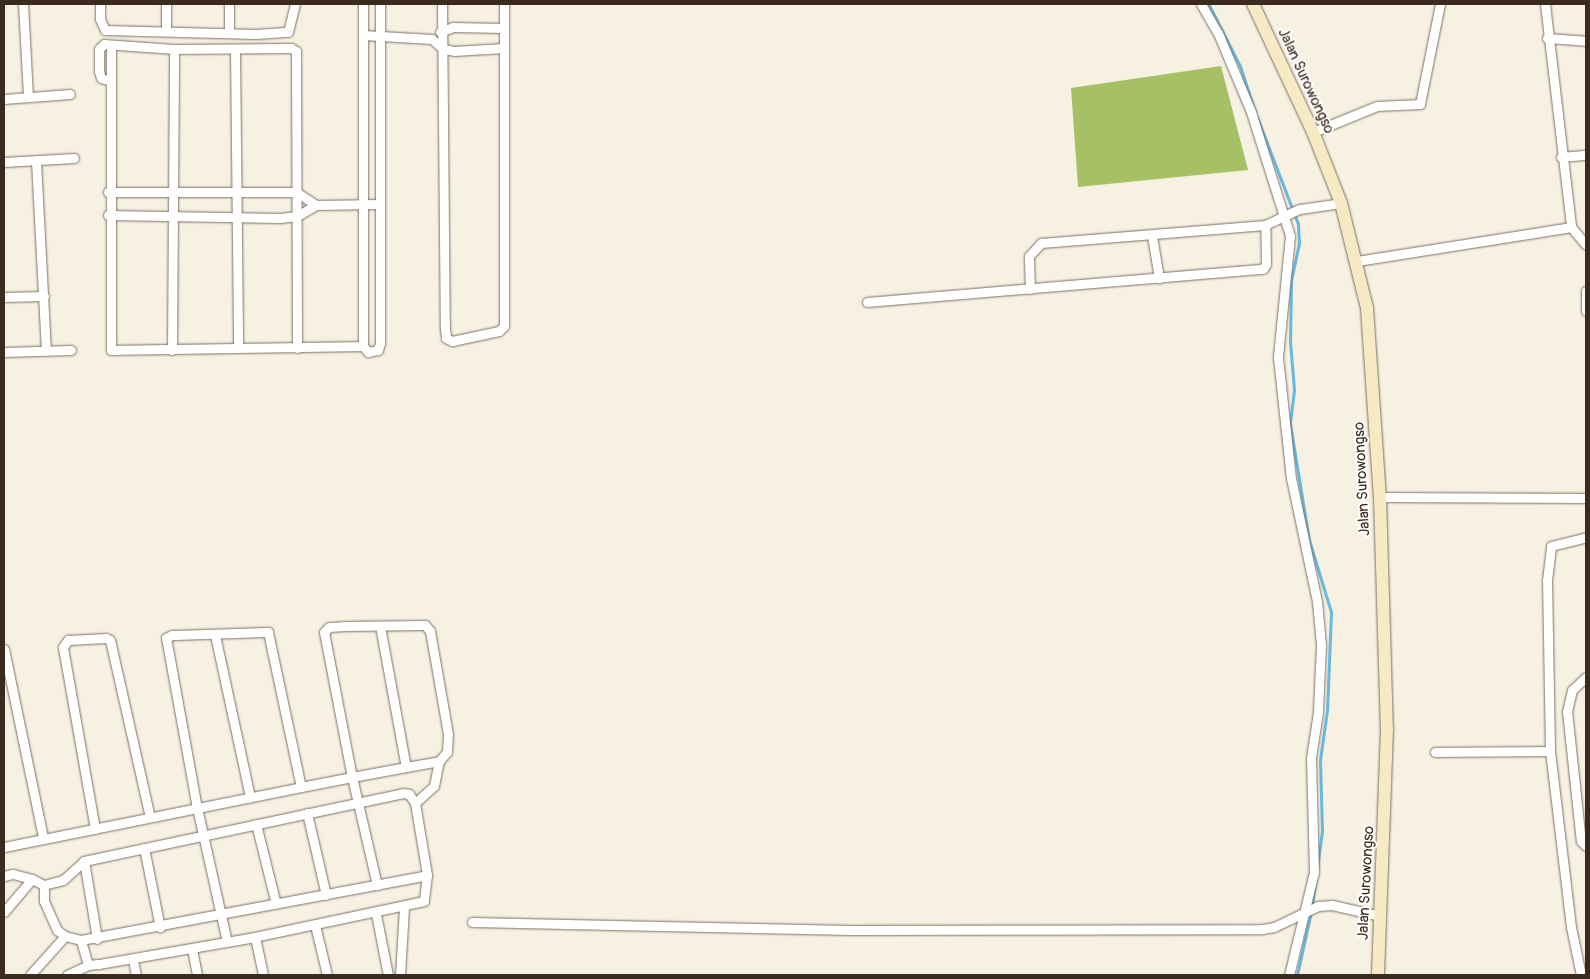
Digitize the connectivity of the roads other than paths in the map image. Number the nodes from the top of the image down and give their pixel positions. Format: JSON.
{"nodes":[{"id":1,"x":23,"y":4,"type":"edge"},
{"id":2,"x":100,"y":4,"type":"edge"},
{"id":3,"x":166,"y":4,"type":"edge"},
{"id":4,"x":229,"y":4,"type":"edge"},
{"id":5,"x":295,"y":4,"type":"edge"},
{"id":6,"x":363,"y":4,"type":"edge"},
{"id":7,"x":380,"y":4,"type":"edge"},
{"id":8,"x":442,"y":4,"type":"edge"},
{"id":9,"x":504,"y":4,"type":"edge"},
{"id":10,"x":1201,"y":4,"type":"edge"},
{"id":11,"x":1253,"y":4,"type":"edge"},
{"id":12,"x":1440,"y":4,"type":"edge"},
{"id":13,"x":1545,"y":4,"type":"edge"},
{"id":14,"x":504,"y":28,"type":"junction"},
{"id":15,"x":442,"y":30,"type":"junction"},
{"id":16,"x":166,"y":31,"type":"junction"},
{"id":17,"x":228,"y":32,"type":"junction"},
{"id":18,"x":363,"y":35,"type":"junction"},
{"id":19,"x":381,"y":36,"type":"junction"},
{"id":20,"x":432,"y":38,"type":"junction"},
{"id":21,"x":1547,"y":38,"type":"junction"},
{"id":22,"x":1586,"y":41,"type":"edge"},
{"id":23,"x":504,"y":48,"type":"junction"},
{"id":24,"x":174,"y":49,"type":"junction"},
{"id":25,"x":235,"y":49,"type":"junction"},
{"id":26,"x":443,"y":49,"type":"junction"},
{"id":27,"x":70,"y":94,"type":"dead end"},
{"id":28,"x":28,"y":97,"type":"junction"},
{"id":29,"x":4,"y":99,"type":"edge"},
{"id":30,"x":1313,"y":132,"type":"junction"},
{"id":31,"x":1586,"y":155,"type":"edge"},
{"id":32,"x":1561,"y":157,"type":"junction"},
{"id":33,"x":74,"y":158,"type":"dead end"},
{"id":34,"x":36,"y":161,"type":"junction"},
{"id":35,"x":4,"y":162,"type":"edge"},
{"id":36,"x":173,"y":190,"type":"junction"},
{"id":37,"x":235,"y":191,"type":"junction"},
{"id":38,"x":108,"y":192,"type":"junction"},
{"id":39,"x":296,"y":192,"type":"junction"},
{"id":40,"x":1341,"y":203,"type":"junction"},
{"id":41,"x":362,"y":204,"type":"junction"},
{"id":42,"x":378,"y":204,"type":"junction"},
{"id":43,"x":316,"y":205,"type":"junction"},
{"id":44,"x":1286,"y":214,"type":"junction"},
{"id":45,"x":108,"y":215,"type":"junction"},
{"id":46,"x":172,"y":216,"type":"junction"},
{"id":47,"x":297,"y":216,"type":"junction"},
{"id":48,"x":235,"y":217,"type":"junction"},
{"id":49,"x":1265,"y":224,"type":"junction"},
{"id":50,"x":1571,"y":227,"type":"junction"},
{"id":51,"x":1152,"y":236,"type":"junction"},
{"id":52,"x":1586,"y":244,"type":"edge"},
{"id":53,"x":1357,"y":261,"type":"junction"},
{"id":54,"x":1160,"y":278,"type":"junction"},
{"id":55,"x":1030,"y":288,"type":"junction"},
{"id":56,"x":1586,"y":291,"type":"edge"},
{"id":57,"x":44,"y":296,"type":"junction"},
{"id":58,"x":4,"y":297,"type":"edge"},
{"id":59,"x":867,"y":302,"type":"dead end"},
{"id":60,"x":1586,"y":311,"type":"edge"},
{"id":61,"x":363,"y":346,"type":"junction"},
{"id":62,"x":238,"y":348,"type":"junction"},
{"id":63,"x":297,"y":348,"type":"junction"},
{"id":64,"x":71,"y":350,"type":"dead end"},
{"id":65,"x":172,"y":350,"type":"junction"},
{"id":66,"x":46,"y":351,"type":"junction"},
{"id":67,"x":4,"y":352,"type":"edge"},
{"id":68,"x":1380,"y":497,"type":"junction"},
{"id":69,"x":1586,"y":498,"type":"edge"},
{"id":70,"x":1586,"y":537,"type":"edge"},
{"id":71,"x":380,"y":626,"type":"junction"},
{"id":72,"x":215,"y":635,"type":"junction"},
{"id":73,"x":4,"y":649,"type":"edge"},
{"id":74,"x":1586,"y":677,"type":"edge"},
{"id":75,"x":1550,"y":751,"type":"junction"},
{"id":76,"x":1435,"y":752,"type":"dead end"},
{"id":77,"x":439,"y":761,"type":"junction"},
{"id":78,"x":406,"y":767,"type":"junction"},
{"id":79,"x":352,"y":777,"type":"junction"},
{"id":80,"x":301,"y":787,"type":"junction"},
{"id":81,"x":250,"y":797,"type":"junction"},
{"id":82,"x":359,"y":801,"type":"junction"},
{"id":83,"x":416,"y":803,"type":"junction"},
{"id":84,"x":197,"y":808,"type":"junction"},
{"id":85,"x":307,"y":813,"type":"junction"},
{"id":86,"x":150,"y":817,"type":"junction"},
{"id":87,"x":256,"y":824,"type":"junction"},
{"id":88,"x":95,"y":829,"type":"junction"},
{"id":89,"x":204,"y":835,"type":"junction"},
{"id":90,"x":43,"y":838,"type":"junction"},
{"id":91,"x":1586,"y":846,"type":"edge"},
{"id":92,"x":4,"y":847,"type":"edge"},
{"id":93,"x":144,"y":848,"type":"junction"},
{"id":94,"x":84,"y":861,"type":"junction"},
{"id":95,"x":427,"y":875,"type":"junction"},
{"id":96,"x":4,"y":876,"type":"edge"},
{"id":97,"x":32,"y":879,"type":"junction"},
{"id":98,"x":44,"y":885,"type":"junction"},
{"id":99,"x":377,"y":885,"type":"junction"},
{"id":100,"x":326,"y":895,"type":"junction"},
{"id":101,"x":276,"y":904,"type":"junction"},
{"id":102,"x":404,"y":907,"type":"junction"},
{"id":103,"x":1310,"y":909,"type":"junction"},
{"id":104,"x":4,"y":912,"type":"edge"},
{"id":105,"x":221,"y":914,"type":"junction"},
{"id":106,"x":376,"y":914,"type":"junction"},
{"id":107,"x":1381,"y":916,"type":"junction"},
{"id":108,"x":472,"y":922,"type":"dead end"},
{"id":109,"x":315,"y":925,"type":"junction"},
{"id":110,"x":160,"y":927,"type":"junction"},
{"id":111,"x":64,"y":936,"type":"junction"},
{"id":112,"x":256,"y":937,"type":"junction"},
{"id":113,"x":98,"y":939,"type":"junction"},
{"id":114,"x":81,"y":940,"type":"junction"},
{"id":115,"x":227,"y":942,"type":"junction"},
{"id":116,"x":192,"y":948,"type":"junction"},
{"id":117,"x":133,"y":960,"type":"junction"},
{"id":118,"x":88,"y":965,"type":"junction"},
{"id":119,"x":30,"y":975,"type":"edge"},
{"id":120,"x":67,"y":975,"type":"edge"},
{"id":121,"x":136,"y":975,"type":"edge"},
{"id":122,"x":197,"y":975,"type":"edge"},
{"id":123,"x":263,"y":975,"type":"edge"},
{"id":124,"x":327,"y":975,"type":"edge"},
{"id":125,"x":388,"y":975,"type":"edge"},
{"id":126,"x":400,"y":975,"type":"edge"},
{"id":127,"x":1289,"y":975,"type":"edge"},
{"id":128,"x":1378,"y":975,"type":"edge"},
{"id":129,"x":1581,"y":975,"type":"edge"}],
"edges":[{"from":1,"to":28,"type":"street"},
{"from":2,"to":16,"type":"street"},
{"from":3,"to":16,"type":"street"},
{"from":4,"to":17,"type":"street"},
{"from":5,"to":17,"type":"street"},
{"from":6,"to":18,"type":"street"},
{"from":7,"to":19,"type":"street"},
{"from":8,"to":15,"type":"street"},
{"from":9,"to":14,"type":"street"},
{"from":10,"to":44,"type":"street"},
{"from":11,"to":30,"type":"street","name":"Jalan Surowongso"},
{"from":12,"to":30,"type":"street"},
{"from":13,"to":21,"type":"street"},
{"from":14,"to":15,"type":"street"},
{"from":14,"to":23,"type":"street"},
{"from":15,"to":20,"type":"street"},
{"from":15,"to":26,"type":"street"},
{"from":16,"to":17,"type":"street"},
{"from":18,"to":19,"type":"street"},
{"from":18,"to":41,"type":"street"},
{"from":19,"to":20,"type":"street"},
{"from":19,"to":42,"type":"street"},
{"from":20,"to":26,"type":"street"},
{"from":21,"to":22,"type":"street"},
{"from":21,"to":32,"type":"street"},
{"from":23,"to":26,"type":"street"},
{"from":23,"to":26,"type":"street"},
{"from":24,"to":25,"type":"street"},
{"from":24,"to":36,"type":"street"},
{"from":24,"to":38,"type":"street"},
{"from":25,"to":37,"type":"street"},
{"from":25,"to":39,"type":"street"},
{"from":27,"to":28,"type":"street"},
{"from":28,"to":29,"type":"street"},
{"from":30,"to":40,"type":"street","name":"Jalan Surowongso"},
{"from":31,"to":32,"type":"street"},
{"from":32,"to":50,"type":"street"},
{"from":33,"to":34,"type":"street"},
{"from":34,"to":35,"type":"street"},
{"from":34,"to":57,"type":"street"},
{"from":36,"to":37,"type":"street"},
{"from":36,"to":38,"type":"street"},
{"from":36,"to":46,"type":"street"},
{"from":37,"to":39,"type":"street"},
{"from":37,"to":48,"type":"street"},
{"from":38,"to":45,"type":"street"},
{"from":39,"to":43,"type":"street"},
{"from":39,"to":47,"type":"street"},
{"from":40,"to":44,"type":"street"},
{"from":40,"to":53,"type":"street","name":"Jalan Surowongso"},
{"from":41,"to":42,"type":"street"},
{"from":41,"to":43,"type":"street"},
{"from":41,"to":61,"type":"street"},
{"from":42,"to":61,"type":"street"},
{"from":43,"to":47,"type":"street"},
{"from":44,"to":49,"type":"street"},
{"from":44,"to":103,"type":"street"},
{"from":45,"to":46,"type":"street"},
{"from":45,"to":65,"type":"street"},
{"from":46,"to":48,"type":"street"},
{"from":46,"to":65,"type":"street"},
{"from":47,"to":48,"type":"street"},
{"from":47,"to":63,"type":"street"},
{"from":48,"to":62,"type":"street"},
{"from":49,"to":51,"type":"street"},
{"from":49,"to":54,"type":"street"},
{"from":50,"to":52,"type":"street"},
{"from":50,"to":53,"type":"street"},
{"from":51,"to":54,"type":"street"},
{"from":51,"to":55,"type":"street"},
{"from":53,"to":68,"type":"street","name":"Jalan Surowongso"},
{"from":54,"to":55,"type":"street"},
{"from":55,"to":59,"type":"street"},
{"from":56,"to":60,"type":"street"},
{"from":57,"to":58,"type":"street"},
{"from":57,"to":66,"type":"street"},
{"from":61,"to":63,"type":"street"},
{"from":62,"to":63,"type":"street"},
{"from":62,"to":65,"type":"street"},
{"from":64,"to":66,"type":"street"},
{"from":66,"to":67,"type":"street"},
{"from":68,"to":69,"type":"street"},
{"from":68,"to":107,"type":"street","name":"Jalan Surowongso"},
{"from":70,"to":75,"type":"street"},
{"from":71,"to":77,"type":"street"},
{"from":71,"to":78,"type":"street"},
{"from":71,"to":79,"type":"street"},
{"from":72,"to":80,"type":"street"},
{"from":72,"to":81,"type":"street"},
{"from":72,"to":84,"type":"street"},
{"from":73,"to":90,"type":"street"},
{"from":74,"to":91,"type":"street"},
{"from":75,"to":76,"type":"street"},
{"from":75,"to":129,"type":"street"},
{"from":77,"to":78,"type":"street"},
{"from":77,"to":83,"type":"street"},
{"from":78,"to":79,"type":"street"},
{"from":79,"to":80,"type":"street"},
{"from":79,"to":82,"type":"street"},
{"from":80,"to":81,"type":"street"},
{"from":81,"to":84,"type":"street"},
{"from":82,"to":83,"type":"street"},
{"from":82,"to":85,"type":"street"},
{"from":82,"to":99,"type":"street"},
{"from":83,"to":95,"type":"street"},
{"from":84,"to":86,"type":"street"},
{"from":84,"to":89,"type":"street"},
{"from":85,"to":87,"type":"street"},
{"from":85,"to":100,"type":"street"},
{"from":86,"to":88,"type":"street"},
{"from":86,"to":88,"type":"street"},
{"from":87,"to":89,"type":"street"},
{"from":87,"to":101,"type":"street"},
{"from":88,"to":90,"type":"street"},
{"from":89,"to":93,"type":"street"},
{"from":89,"to":105,"type":"street"},
{"from":90,"to":92,"type":"street"},
{"from":93,"to":94,"type":"street"},
{"from":93,"to":110,"type":"street"},
{"from":94,"to":98,"type":"street"},
{"from":94,"to":113,"type":"street"},
{"from":95,"to":99,"type":"street"},
{"from":95,"to":102,"type":"street"},
{"from":96,"to":97,"type":"street"},
{"from":97,"to":98,"type":"street"},
{"from":97,"to":104,"type":"street"},
{"from":98,"to":111,"type":"street"},
{"from":99,"to":100,"type":"street"},
{"from":100,"to":101,"type":"street"},
{"from":101,"to":105,"type":"street"},
{"from":102,"to":106,"type":"street"},
{"from":102,"to":126,"type":"street"},
{"from":103,"to":107,"type":"street"},
{"from":103,"to":108,"type":"street"},
{"from":103,"to":127,"type":"street"},
{"from":105,"to":110,"type":"street"},
{"from":105,"to":115,"type":"street"},
{"from":106,"to":109,"type":"street"},
{"from":106,"to":125,"type":"street"},
{"from":107,"to":128,"type":"street","name":"Jalan Surowongso"},
{"from":109,"to":112,"type":"street"},
{"from":109,"to":124,"type":"street"},
{"from":110,"to":113,"type":"street"},
{"from":111,"to":114,"type":"street"},
{"from":111,"to":119,"type":"street"},
{"from":112,"to":115,"type":"street"},
{"from":112,"to":123,"type":"street"},
{"from":113,"to":114,"type":"street"},
{"from":114,"to":118,"type":"street"},
{"from":115,"to":116,"type":"street"},
{"from":116,"to":117,"type":"street"},
{"from":116,"to":122,"type":"street"},
{"from":117,"to":118,"type":"street"},
{"from":117,"to":121,"type":"street"},
{"from":118,"to":120,"type":"street"}]}
